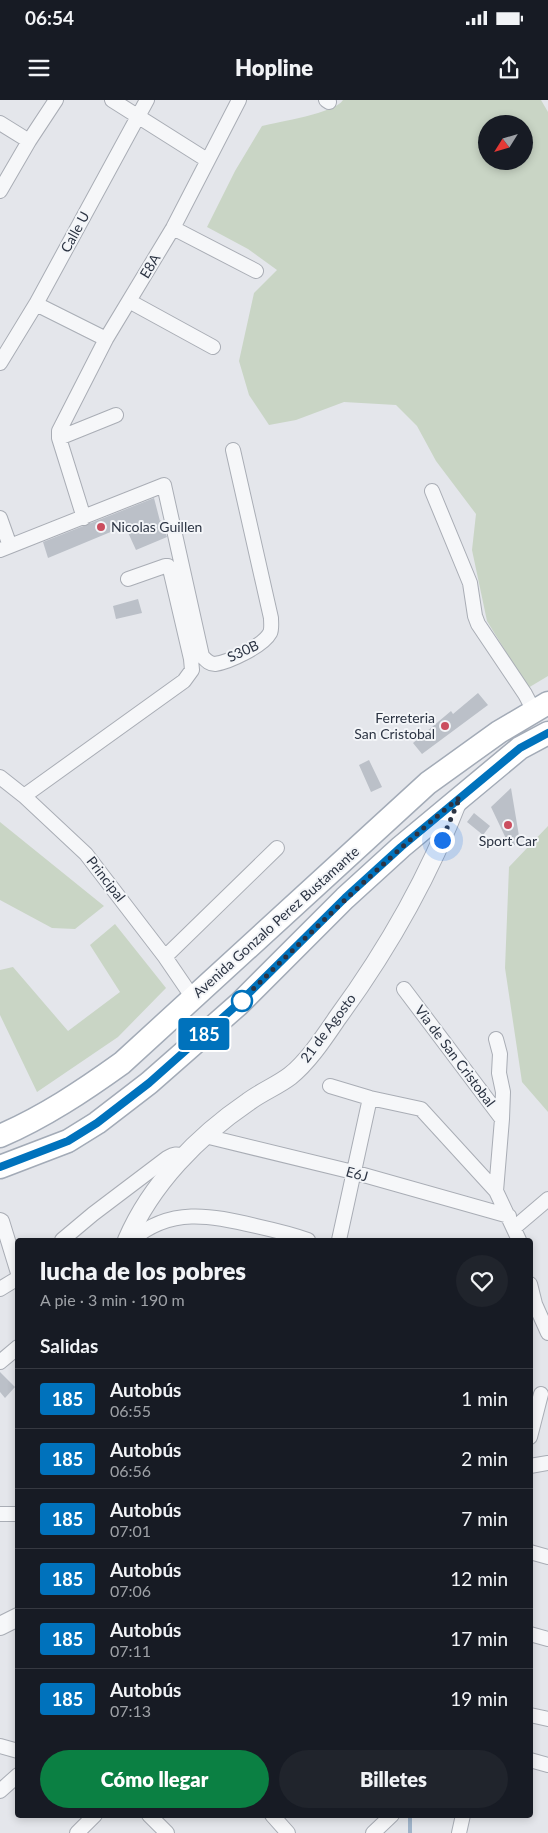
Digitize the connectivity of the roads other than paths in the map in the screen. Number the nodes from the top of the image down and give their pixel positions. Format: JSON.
{"nodes":[{"id":1,"x":56,"y":100,"type":"edge"},
{"id":2,"x":112,"y":100,"type":"edge"},
{"id":3,"x":147,"y":100,"type":"edge"},
{"id":4,"x":238,"y":100,"type":"edge"},
{"id":5,"x":139,"y":116,"type":"junction"},
{"id":6,"x":0,"y":123,"type":"edge"},
{"id":7,"x":29,"y":141,"type":"junction"},
{"id":8,"x":207,"y":160,"type":"junction"},
{"id":9,"x":0,"y":191,"type":"edge"},
{"id":10,"x":173,"y":228,"type":"junction"},
{"id":11,"x":256,"y":271,"type":"dead end"},
{"id":12,"x":129,"y":301,"type":"junction"},
{"id":13,"x":36,"y":304,"type":"junction"},
{"id":14,"x":106,"y":339,"type":"junction"},
{"id":15,"x":213,"y":347,"type":"dead end"},
{"id":16,"x":0,"y":363,"type":"edge"},
{"id":17,"x":116,"y":415,"type":"dead end"},
{"id":18,"x":59,"y":435,"type":"junction"},
{"id":19,"x":233,"y":450,"type":"dead end"},
{"id":20,"x":432,"y":491,"type":"dead end"},
{"id":21,"x":0,"y":518,"type":"edge"},
{"id":22,"x":84,"y":518,"type":"junction"},
{"id":23,"x":5,"y":548,"type":"edge"},
{"id":24,"x":128,"y":579,"type":"dead end"},
{"id":25,"x":541,"y":707,"type":"edge"},
{"id":26,"x":548,"y":733,"type":"edge"},
{"id":27,"x":0,"y":777,"type":"edge"},
{"id":28,"x":24,"y":796,"type":"junction"},
{"id":29,"x":460,"y":797,"type":"junction"},
{"id":30,"x":277,"y":848,"type":"dead end"},
{"id":31,"x":165,"y":957,"type":"junction"},
{"id":32,"x":404,"y":989,"type":"dead end"},
{"id":33,"x":193,"y":998,"type":"junction"},
{"id":34,"x":496,"y":1039,"type":"dead end"},
{"id":35,"x":330,"y":1086,"type":"dead end"},
{"id":36,"x":370,"y":1098,"type":"junction"},
{"id":37,"x":502,"y":1119,"type":"junction"},
{"id":38,"x":0,"y":1136,"type":"edge"},
{"id":39,"x":205,"y":1136,"type":"junction"},
{"id":40,"x":185,"y":1157,"type":"junction"},
{"id":41,"x":0,"y":1167,"type":"edge"},
{"id":42,"x":353,"y":1172,"type":"junction"},
{"id":43,"x":496,"y":1191,"type":"junction"},
{"id":44,"x":548,"y":1199,"type":"edge"},
{"id":45,"x":0,"y":1220,"type":"edge"},
{"id":46,"x":236,"y":1221,"type":"junction"},
{"id":47,"x":514,"y":1228,"type":"edge"},
{"id":48,"x":64,"y":1238,"type":"edge"},
{"id":49,"x":128,"y":1238,"type":"edge"},
{"id":50,"x":134,"y":1238,"type":"edge"},
{"id":51,"x":270,"y":1238,"type":"edge"},
{"id":52,"x":300,"y":1238,"type":"edge"},
{"id":53,"x":339,"y":1238,"type":"edge"},
{"id":54,"x":15,"y":1264,"type":"edge"},
{"id":55,"x":15,"y":1280,"type":"edge"},
{"id":56,"x":0,"y":1289,"type":"edge"},
{"id":57,"x":533,"y":1293,"type":"edge"},
{"id":58,"x":538,"y":1307,"type":"edge"},
{"id":59,"x":548,"y":1333,"type":"edge"},
{"id":60,"x":15,"y":1350,"type":"edge"},
{"id":61,"x":0,"y":1362,"type":"edge"},
{"id":62,"x":541,"y":1394,"type":"dead end"},
{"id":63,"x":533,"y":1425,"type":"edge"},
{"id":64,"x":548,"y":1462,"type":"edge"},
{"id":65,"x":533,"y":1465,"type":"edge"},
{"id":66,"x":0,"y":1514,"type":"edge"},
{"id":67,"x":15,"y":1514,"type":"edge"},
{"id":68,"x":533,"y":1553,"type":"edge"},
{"id":69,"x":548,"y":1557,"type":"edge"},
{"id":70,"x":15,"y":1619,"type":"edge"},
{"id":71,"x":0,"y":1626,"type":"edge"},
{"id":72,"x":533,"y":1635,"type":"edge"},
{"id":73,"x":548,"y":1639,"type":"edge"},
{"id":74,"x":533,"y":1716,"type":"edge"},
{"id":75,"x":548,"y":1719,"type":"edge"},
{"id":76,"x":0,"y":1746,"type":"edge"},
{"id":77,"x":15,"y":1751,"type":"edge"},
{"id":78,"x":533,"y":1761,"type":"edge"},
{"id":79,"x":548,"y":1765,"type":"edge"},
{"id":80,"x":15,"y":1778,"type":"edge"},
{"id":81,"x":0,"y":1791,"type":"edge"},
{"id":82,"x":92,"y":1818,"type":"edge"},
{"id":83,"x":152,"y":1818,"type":"edge"},
{"id":84,"x":275,"y":1818,"type":"edge"},
{"id":85,"x":389,"y":1818,"type":"edge"},
{"id":86,"x":463,"y":1818,"type":"edge"},
{"id":87,"x":76,"y":1833,"type":"edge"},
{"id":88,"x":167,"y":1833,"type":"edge"},
{"id":89,"x":288,"y":1833,"type":"edge"},
{"id":90,"x":373,"y":1833,"type":"edge"},
{"id":91,"x":459,"y":1833,"type":"edge"}],
"edges":[{"from":1,"to":7,"type":"street"},
{"from":2,"to":5,"type":"street"},
{"from":3,"to":5,"type":"street","name":"Calle U"},
{"from":4,"to":8,"type":"street","name":"E8A"},
{"from":5,"to":8,"type":"street"},
{"from":5,"to":13,"type":"street","name":"Calle U"},
{"from":6,"to":7,"type":"street"},
{"from":7,"to":9,"type":"street"},
{"from":8,"to":10,"type":"street","name":"E8A"},
{"from":10,"to":11,"type":"street"},
{"from":10,"to":12,"type":"street","name":"E8A"},
{"from":12,"to":14,"type":"street","name":"E8A"},
{"from":12,"to":15,"type":"street"},
{"from":13,"to":14,"type":"street"},
{"from":13,"to":16,"type":"street","name":"Calle U"},
{"from":14,"to":18,"type":"street","name":"E8A"},
{"from":17,"to":18,"type":"street"},
{"from":18,"to":22,"type":"street"},
{"from":19,"to":22,"type":"street","name":"S30B"},
{"from":20,"to":25,"type":"street"},
{"from":21,"to":23,"type":"street"},
{"from":22,"to":23,"type":"street"},
{"from":24,"to":28,"type":"street"},
{"from":25,"to":33,"type":"main road","name":"Avenida Gonzalo Perez Bustamante"},
{"from":26,"to":29,"type":"main road","name":"Avenida Gonzalo Perez Bustamante"},
{"from":27,"to":28,"type":"street","name":"Principal"},
{"from":28,"to":31,"type":"street","name":"Principal"},
{"from":29,"to":39,"type":"street","name":"21 de Agosto"},
{"from":29,"to":41,"type":"main road","name":"Avenida Gonzalo Perez Bustamante"},
{"from":30,"to":31,"type":"street"},
{"from":31,"to":33,"type":"street","name":"Principal"},
{"from":32,"to":37,"type":"street","name":"Via de San Cristobal"},
{"from":33,"to":38,"type":"main road","name":"Avenida Gonzalo Perez Bustamante"},
{"from":34,"to":37,"type":"street"},
{"from":35,"to":36,"type":"street"},
{"from":36,"to":42,"type":"street"},
{"from":36,"to":43,"type":"street"},
{"from":37,"to":43,"type":"street","name":"Via de San Cristobal"},
{"from":39,"to":40,"type":"street","name":"21 de Agosto"},
{"from":39,"to":42,"type":"street","name":"E6J"},
{"from":40,"to":48,"type":"street"},
{"from":40,"to":49,"type":"street","name":"21 de Agosto"},
{"from":42,"to":47,"type":"street","name":"E6J"},
{"from":42,"to":53,"type":"street"},
{"from":43,"to":47,"type":"street"},
{"from":44,"to":47,"type":"street"},
{"from":45,"to":54,"type":"street"},
{"from":46,"to":50,"type":"street"},
{"from":46,"to":51,"type":"street"},
{"from":46,"to":52,"type":"street"},
{"from":55,"to":56,"type":"street"},
{"from":57,"to":58,"type":"street"},
{"from":58,"to":59,"type":"street"},
{"from":60,"to":61,"type":"street"},
{"from":62,"to":63,"type":"street"},
{"from":64,"to":65,"type":"street"},
{"from":66,"to":67,"type":"street"},
{"from":68,"to":69,"type":"street"},
{"from":70,"to":71,"type":"street"},
{"from":72,"to":73,"type":"street"},
{"from":74,"to":75,"type":"street"},
{"from":76,"to":77,"type":"street"},
{"from":78,"to":79,"type":"street"},
{"from":80,"to":81,"type":"street"},
{"from":82,"to":87,"type":"street"},
{"from":83,"to":88,"type":"street"},
{"from":84,"to":89,"type":"street"},
{"from":85,"to":90,"type":"street"},
{"from":86,"to":91,"type":"street"}]}
